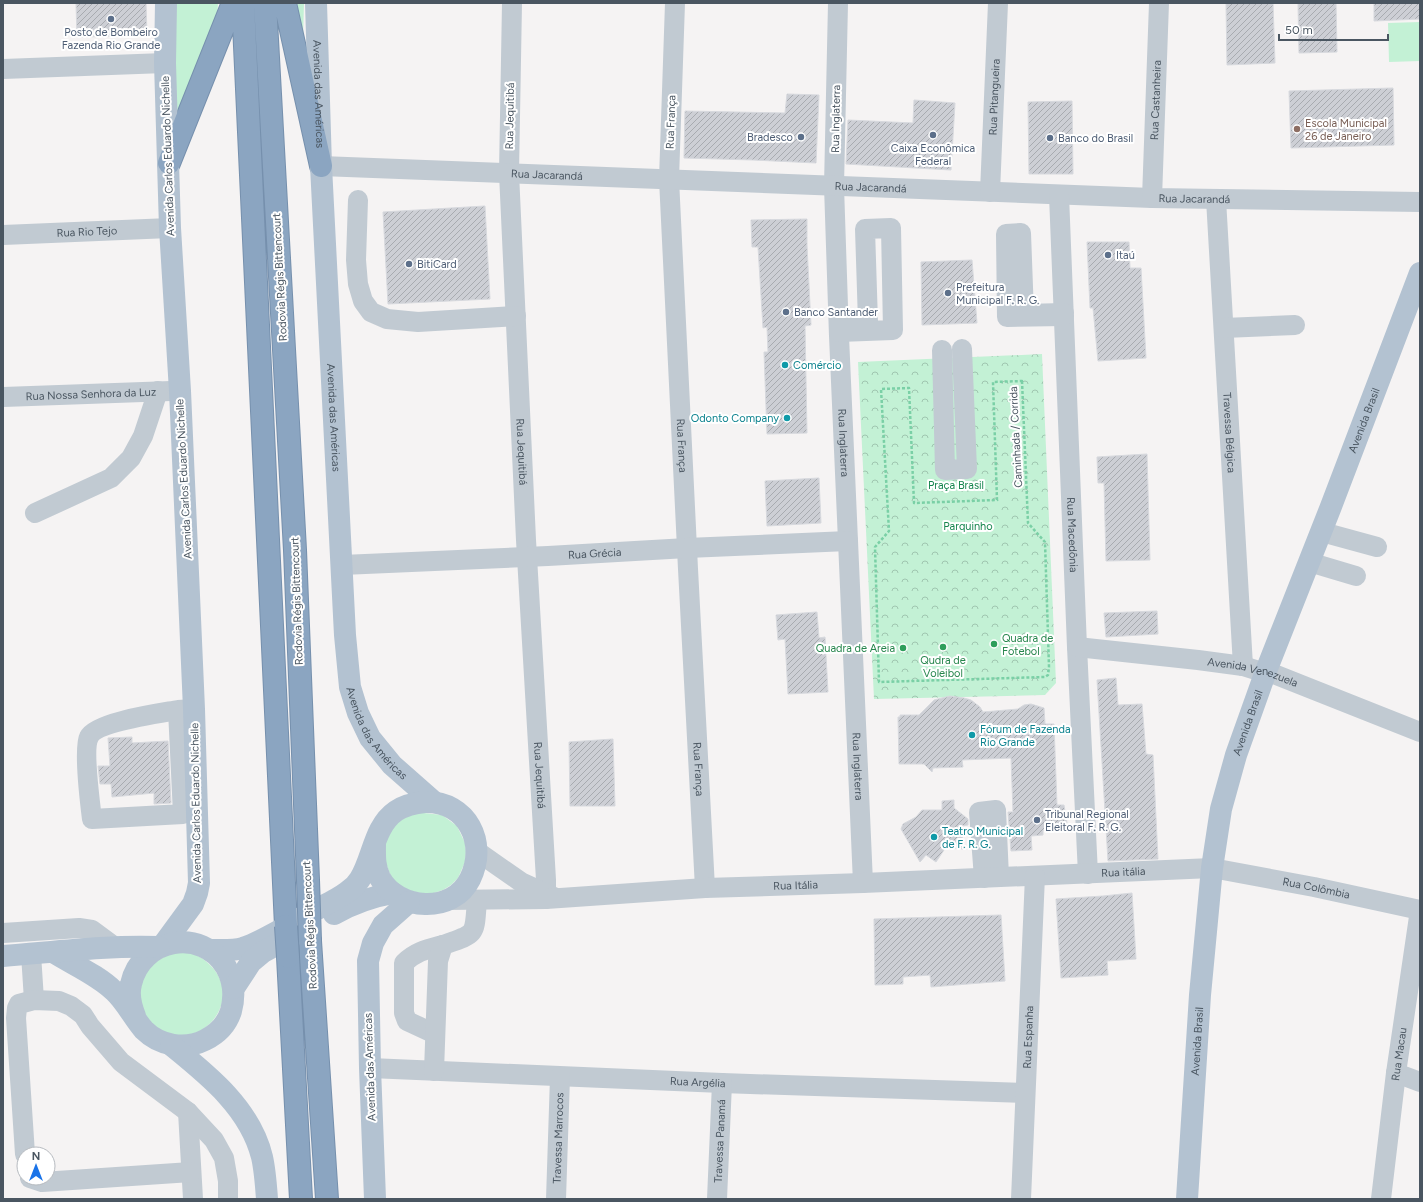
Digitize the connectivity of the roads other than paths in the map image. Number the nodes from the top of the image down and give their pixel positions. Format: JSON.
{"nodes":[{"id":1,"x":166,"y":3,"type":"edge"},
{"id":2,"x":234,"y":3,"type":"edge"},
{"id":3,"x":243,"y":3,"type":"edge"},
{"id":4,"x":265,"y":3,"type":"edge"},
{"id":5,"x":285,"y":3,"type":"edge"},
{"id":6,"x":316,"y":3,"type":"edge"},
{"id":7,"x":512,"y":3,"type":"edge"},
{"id":8,"x":676,"y":3,"type":"edge"},
{"id":9,"x":838,"y":3,"type":"edge"},
{"id":10,"x":998,"y":3,"type":"edge"},
{"id":11,"x":1159,"y":3,"type":"edge"},
{"id":12,"x":165,"y":63,"type":"junction"},
{"id":13,"x":3,"y":69,"type":"edge"},
{"id":14,"x":169,"y":163,"type":"junction"},
{"id":15,"x":321,"y":166,"type":"junction"},
{"id":16,"x":509,"y":173,"type":"junction"},
{"id":17,"x":669,"y":180,"type":"junction"},
{"id":18,"x":834,"y":186,"type":"junction"},
{"id":19,"x":990,"y":192,"type":"junction"},
{"id":20,"x":1059,"y":195,"type":"junction"},
{"id":21,"x":1152,"y":198,"type":"junction"},
{"id":22,"x":1216,"y":199,"type":"junction"},
{"id":23,"x":358,"y":200,"type":"dead end"},
{"id":24,"x":1420,"y":202,"type":"edge"},
{"id":25,"x":170,"y":228,"type":"junction"},
{"id":26,"x":3,"y":235,"type":"edge"},
{"id":27,"x":1420,"y":273,"type":"edge"},
{"id":28,"x":1064,"y":315,"type":"junction"},
{"id":29,"x":516,"y":316,"type":"junction"},
{"id":30,"x":1295,"y":325,"type":"dead end"},
{"id":31,"x":839,"y":328,"type":"junction"},
{"id":32,"x":1224,"y":328,"type":"junction"},
{"id":33,"x":962,"y":349,"type":"dead end"},
{"id":34,"x":942,"y":350,"type":"dead end"},
{"id":35,"x":158,"y":391,"type":"junction"},
{"id":36,"x":180,"y":391,"type":"junction"},
{"id":37,"x":3,"y":397,"type":"edge"},
{"id":38,"x":35,"y":513,"type":"dead end"},
{"id":39,"x":1322,"y":532,"type":"junction"},
{"id":40,"x":848,"y":541,"type":"junction"},
{"id":41,"x":1377,"y":547,"type":"dead end"},
{"id":42,"x":687,"y":548,"type":"junction"},
{"id":43,"x":527,"y":556,"type":"junction"},
{"id":44,"x":1309,"y":562,"type":"junction"},
{"id":45,"x":342,"y":565,"type":"junction"},
{"id":46,"x":1356,"y":576,"type":"dead end"},
{"id":47,"x":1077,"y":647,"type":"junction"},
{"id":48,"x":1243,"y":666,"type":"junction"},
{"id":49,"x":1266,"y":671,"type":"junction"},
{"id":50,"x":186,"y":709,"type":"junction"},
{"id":51,"x":1420,"y":732,"type":"edge"},
{"id":52,"x":434,"y":802,"type":"junction"},
{"id":53,"x":190,"y":814,"type":"junction"},
{"id":54,"x":375,"y":842,"type":"junction"},
{"id":55,"x":478,"y":852,"type":"junction"},
{"id":56,"x":1212,"y":868,"type":"junction"},
{"id":57,"x":1088,"y":874,"type":"junction"},
{"id":58,"x":1035,"y":876,"type":"junction"},
{"id":59,"x":863,"y":883,"type":"junction"},
{"id":60,"x":705,"y":888,"type":"junction"},
{"id":61,"x":401,"y":897,"type":"junction"},
{"id":62,"x":549,"y":897,"type":"junction"},
{"id":63,"x":446,"y":900,"type":"junction"},
{"id":64,"x":477,"y":900,"type":"junction"},
{"id":65,"x":1420,"y":910,"type":"edge"},
{"id":66,"x":3,"y":933,"type":"edge"},
{"id":67,"x":443,"y":945,"type":"junction"},
{"id":68,"x":161,"y":946,"type":"junction"},
{"id":69,"x":115,"y":947,"type":"junction"},
{"id":70,"x":210,"y":950,"type":"junction"},
{"id":71,"x":53,"y":952,"type":"junction"},
{"id":72,"x":31,"y":954,"type":"junction"},
{"id":73,"x":3,"y":956,"type":"edge"},
{"id":74,"x":234,"y":988,"type":"junction"},
{"id":75,"x":34,"y":1000,"type":"junction"},
{"id":76,"x":135,"y":1016,"type":"junction"},
{"id":77,"x":435,"y":1034,"type":"junction"},
{"id":78,"x":171,"y":1045,"type":"junction"},
{"id":79,"x":370,"y":1068,"type":"junction"},
{"id":80,"x":434,"y":1071,"type":"junction"},
{"id":81,"x":1396,"y":1073,"type":"junction"},
{"id":82,"x":560,"y":1077,"type":"junction"},
{"id":83,"x":1420,"y":1082,"type":"edge"},
{"id":84,"x":722,"y":1083,"type":"junction"},
{"id":85,"x":1025,"y":1092,"type":"junction"},
{"id":86,"x":188,"y":1112,"type":"junction"},
{"id":87,"x":24,"y":1146,"type":"edge"},
{"id":88,"x":191,"y":1172,"type":"junction"},
{"id":89,"x":56,"y":1181,"type":"edge"},
{"id":90,"x":193,"y":1199,"type":"edge"},
{"id":91,"x":228,"y":1199,"type":"edge"},
{"id":92,"x":267,"y":1199,"type":"edge"},
{"id":93,"x":301,"y":1199,"type":"edge"},
{"id":94,"x":327,"y":1199,"type":"edge"},
{"id":95,"x":375,"y":1199,"type":"edge"},
{"id":96,"x":556,"y":1199,"type":"edge"},
{"id":97,"x":717,"y":1199,"type":"edge"},
{"id":98,"x":1021,"y":1199,"type":"edge"},
{"id":99,"x":1187,"y":1199,"type":"edge"},
{"id":100,"x":1381,"y":1199,"type":"edge"}],
"edges":[{"from":1,"to":12,"type":"main road","name":"Avenida Carlos Eduardo Nichelle"},
{"from":2,"to":14,"type":"highway"},
{"from":3,"to":93,"type":"highway","bridge":true},
{"from":4,"to":94,"type":"highway","name":"Rodovia Régis Bittencourt","bridge":true},
{"from":5,"to":15,"type":"highway"},
{"from":6,"to":15,"type":"main road","name":"Avenida das Américas"},
{"from":7,"to":16,"type":"street","name":"Rua Jequitibá"},
{"from":8,"to":17,"type":"street","name":"Rua França"},
{"from":9,"to":18,"type":"street","name":"Rua Inglaterra"},
{"from":10,"to":19,"type":"street","name":"Rua Pitangueira"},
{"from":11,"to":21,"type":"street","name":"Rua Castanheira"},
{"from":12,"to":13,"type":"street"},
{"from":12,"to":14,"type":"main road","name":"Avenida Carlos Eduardo Nichelle"},
{"from":14,"to":25,"type":"main road","name":"Avenida Carlos Eduardo Nichelle"},
{"from":15,"to":16,"type":"street","name":"Rua Jacarandá"},
{"from":15,"to":45,"type":"main road","name":"Avenida das Américas"},
{"from":16,"to":17,"type":"street","name":"Rua Jacarandá"},
{"from":16,"to":29,"type":"street","name":"Rua Jequitibá"},
{"from":17,"to":18,"type":"street","name":"Rua Jacarandá"},
{"from":17,"to":42,"type":"street","name":"Rua França"},
{"from":18,"to":19,"type":"street","name":"Rua Jacarandá"},
{"from":18,"to":31,"type":"street","name":"Rua Inglaterra"},
{"from":19,"to":20,"type":"street","name":"Rua Jacarandá"},
{"from":20,"to":21,"type":"street","name":"Rua Jacarandá"},
{"from":20,"to":28,"type":"street","name":"Rua Macedônia"},
{"from":21,"to":22,"type":"street","name":"Rua Jacarandá"},
{"from":22,"to":24,"type":"street","name":"Rua Jacarandá"},
{"from":22,"to":32,"type":"street","name":"Travessa Bélgica"},
{"from":23,"to":29,"type":"street"},
{"from":25,"to":26,"type":"street","name":"Rua Rio Tejo"},
{"from":25,"to":36,"type":"main road","name":"Avenida Carlos Eduardo Nichelle"},
{"from":27,"to":39,"type":"main road","name":"Avenida Brasil"},
{"from":28,"to":28,"type":"street"},
{"from":28,"to":47,"type":"street","name":"Rua Macedônia"},
{"from":29,"to":43,"type":"street","name":"Rua Jequitibá"},
{"from":30,"to":32,"type":"street"},
{"from":31,"to":31,"type":"street"},
{"from":31,"to":40,"type":"street","name":"Rua Inglaterra"},
{"from":32,"to":48,"type":"street","name":"Travessa Bélgica"},
{"from":33,"to":34,"type":"street"},
{"from":35,"to":36,"type":"street","name":"Rua Nossa Senhora da Luz"},
{"from":35,"to":37,"type":"street","name":"Rua Nossa Senhora da Luz"},
{"from":35,"to":38,"type":"street"},
{"from":36,"to":50,"type":"main road","name":"Avenida Carlos Eduardo Nichelle"},
{"from":39,"to":41,"type":"street"},
{"from":39,"to":44,"type":"main road","name":"Avenida Brasil"},
{"from":40,"to":42,"type":"street","name":"Rua Grécia"},
{"from":40,"to":59,"type":"street","name":"Rua Inglaterra"},
{"from":42,"to":43,"type":"street","name":"Rua Grécia"},
{"from":42,"to":60,"type":"street","name":"Rua França"},
{"from":43,"to":45,"type":"street","name":"Rua Grécia"},
{"from":43,"to":62,"type":"street","name":"Rua Jequitibá"},
{"from":44,"to":46,"type":"street"},
{"from":44,"to":49,"type":"main road","name":"Avenida Brasil"},
{"from":45,"to":52,"type":"main road","name":"Avenida das Américas"},
{"from":47,"to":48,"type":"street","name":"Avenida Venezuela"},
{"from":47,"to":57,"type":"street","name":"Rua Macedônia"},
{"from":48,"to":49,"type":"street","name":"Avenida Venezuela"},
{"from":49,"to":51,"type":"street","name":"Avenida Venezuela"},
{"from":49,"to":56,"type":"main road","name":"Avenida Brasil"},
{"from":50,"to":53,"type":"main road","name":"Avenida Carlos Eduardo Nichelle"},
{"from":50,"to":53,"type":"street"},
{"from":52,"to":54,"type":"main road"},
{"from":52,"to":55,"type":"main road"},
{"from":53,"to":68,"type":"main road","name":"Avenida Carlos Eduardo Nichelle"},
{"from":54,"to":61,"type":"main road"},
{"from":54,"to":70,"type":"main road"},
{"from":55,"to":62,"type":"street","name":"Rua Itália"},
{"from":55,"to":63,"type":"main road"},
{"from":56,"to":57,"type":"street","name":"Rua itália"},
{"from":56,"to":65,"type":"street","name":"Rua Colômbia"},
{"from":56,"to":99,"type":"main road","name":"Avenida Brasil"},
{"from":57,"to":58,"type":"street","name":"Rua itália"},
{"from":58,"to":59,"type":"street","name":"Rua Itália"},
{"from":58,"to":85,"type":"street","name":"Rua Espanha"},
{"from":59,"to":60,"type":"street","name":"Rua Itália"},
{"from":60,"to":62,"type":"street","name":"Rua Itália"},
{"from":61,"to":63,"type":"main road"},
{"from":61,"to":74,"type":"main road"},
{"from":61,"to":79,"type":"main road","name":"Avenida das Américas"},
{"from":62,"to":64,"type":"street","name":"Rua Itália"},
{"from":63,"to":64,"type":"street","name":"Rua Itália"},
{"from":64,"to":67,"type":"street"},
{"from":65,"to":81,"type":"street","name":"Rua Macau"},
{"from":66,"to":69,"type":"street"},
{"from":67,"to":77,"type":"street"},
{"from":67,"to":77,"type":"street"},
{"from":68,"to":69,"type":"main road"},
{"from":68,"to":70,"type":"main road"},
{"from":68,"to":76,"type":"main road"},
{"from":69,"to":71,"type":"main road"},
{"from":70,"to":74,"type":"main road"},
{"from":71,"to":72,"type":"main road"},
{"from":71,"to":76,"type":"main road"},
{"from":72,"to":73,"type":"main road"},
{"from":72,"to":75,"type":"street"},
{"from":74,"to":78,"type":"main road"},
{"from":75,"to":86,"type":"street"},
{"from":75,"to":87,"type":"street"},
{"from":76,"to":78,"type":"main road"},
{"from":77,"to":80,"type":"street"},
{"from":78,"to":92,"type":"main road"},
{"from":79,"to":80,"type":"street","name":"Rua Argélia"},
{"from":79,"to":95,"type":"main road","name":"Avenida das Américas"},
{"from":80,"to":82,"type":"street","name":"Rua Argélia"},
{"from":81,"to":83,"type":"street"},
{"from":81,"to":100,"type":"street","name":"Rua Macau"},
{"from":82,"to":84,"type":"street","name":"Rua Argélia"},
{"from":82,"to":96,"type":"street","name":"Travessa Marrocos"},
{"from":84,"to":85,"type":"street","name":"Rua Argélia"},
{"from":84,"to":97,"type":"street","name":"Travessa Panamá"},
{"from":85,"to":98,"type":"street","name":"Rua Espanha"},
{"from":86,"to":88,"type":"street"},
{"from":86,"to":91,"type":"street"},
{"from":88,"to":89,"type":"street"},
{"from":88,"to":90,"type":"street"}]}
